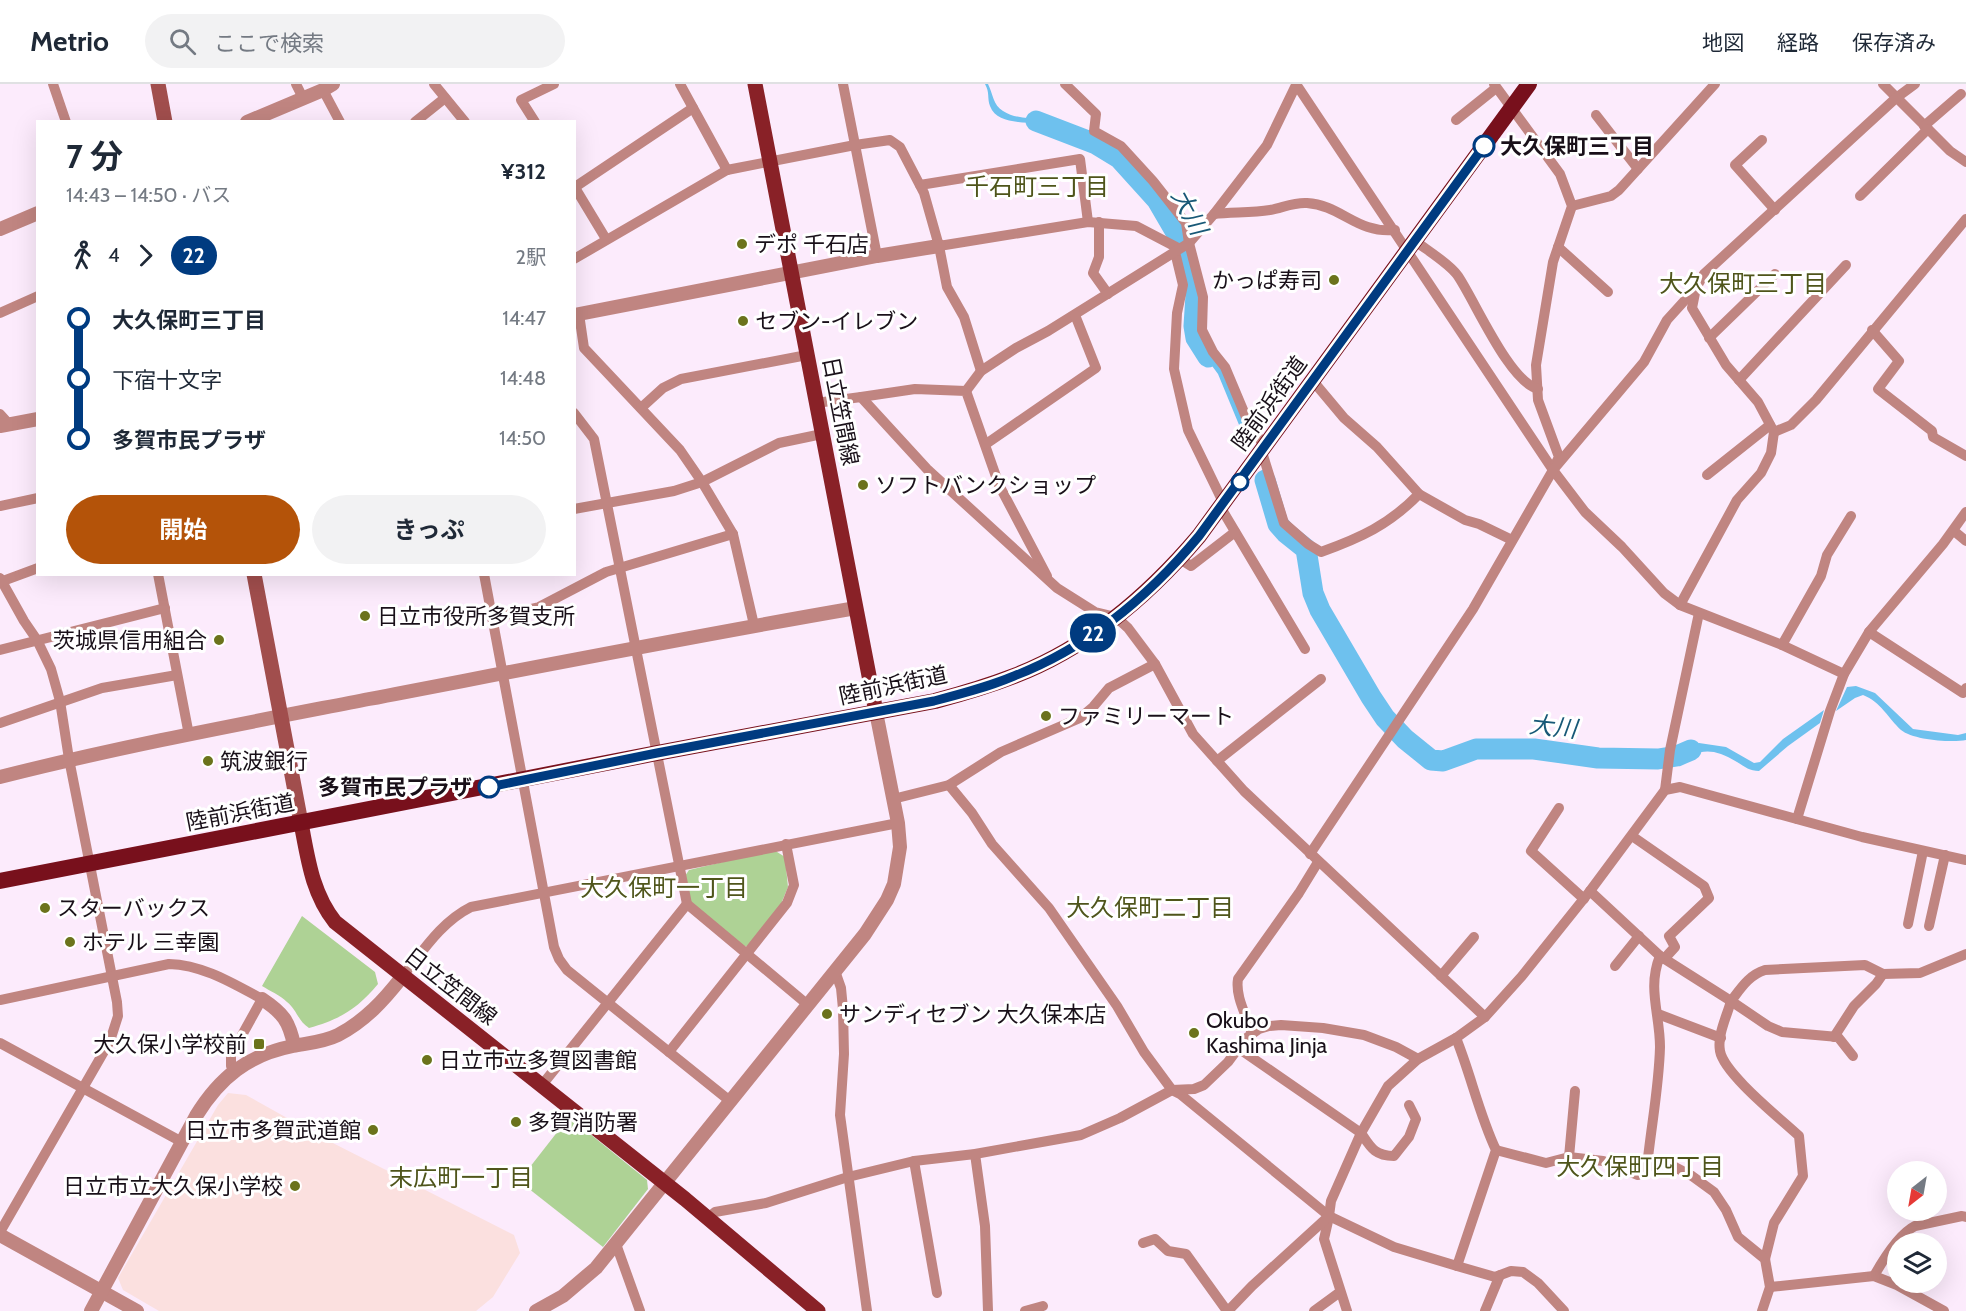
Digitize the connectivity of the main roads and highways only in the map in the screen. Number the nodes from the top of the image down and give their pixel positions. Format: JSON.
{"nodes":[{"id":1,"x":158,"y":84,"type":"edge"},
{"id":2,"x":755,"y":84,"type":"edge"},
{"id":3,"x":1529,"y":84,"type":"edge"},
{"id":4,"x":165,"y":120,"type":"edge"},
{"id":5,"x":254,"y":576,"type":"edge"},
{"id":6,"x":876,"y":712,"type":"junction"},
{"id":7,"x":301,"y":823,"type":"junction"},
{"id":8,"x":0,"y":881,"type":"edge"},
{"id":9,"x":818,"y":1311,"type":"edge"}],
"edges":[{"from":1,"to":4,"type":"main road"},
{"from":2,"to":6,"type":"main road","name":"日立笠間線"},
{"from":3,"to":6,"type":"highway","name":"陸前浜街道"},
{"from":5,"to":7,"type":"main road"},
{"from":6,"to":7,"type":"highway","name":"陸前浜街道"},
{"from":7,"to":8,"type":"highway","name":"陸前浜街道"},
{"from":7,"to":9,"type":"main road","name":"日立笠間線"}]}
